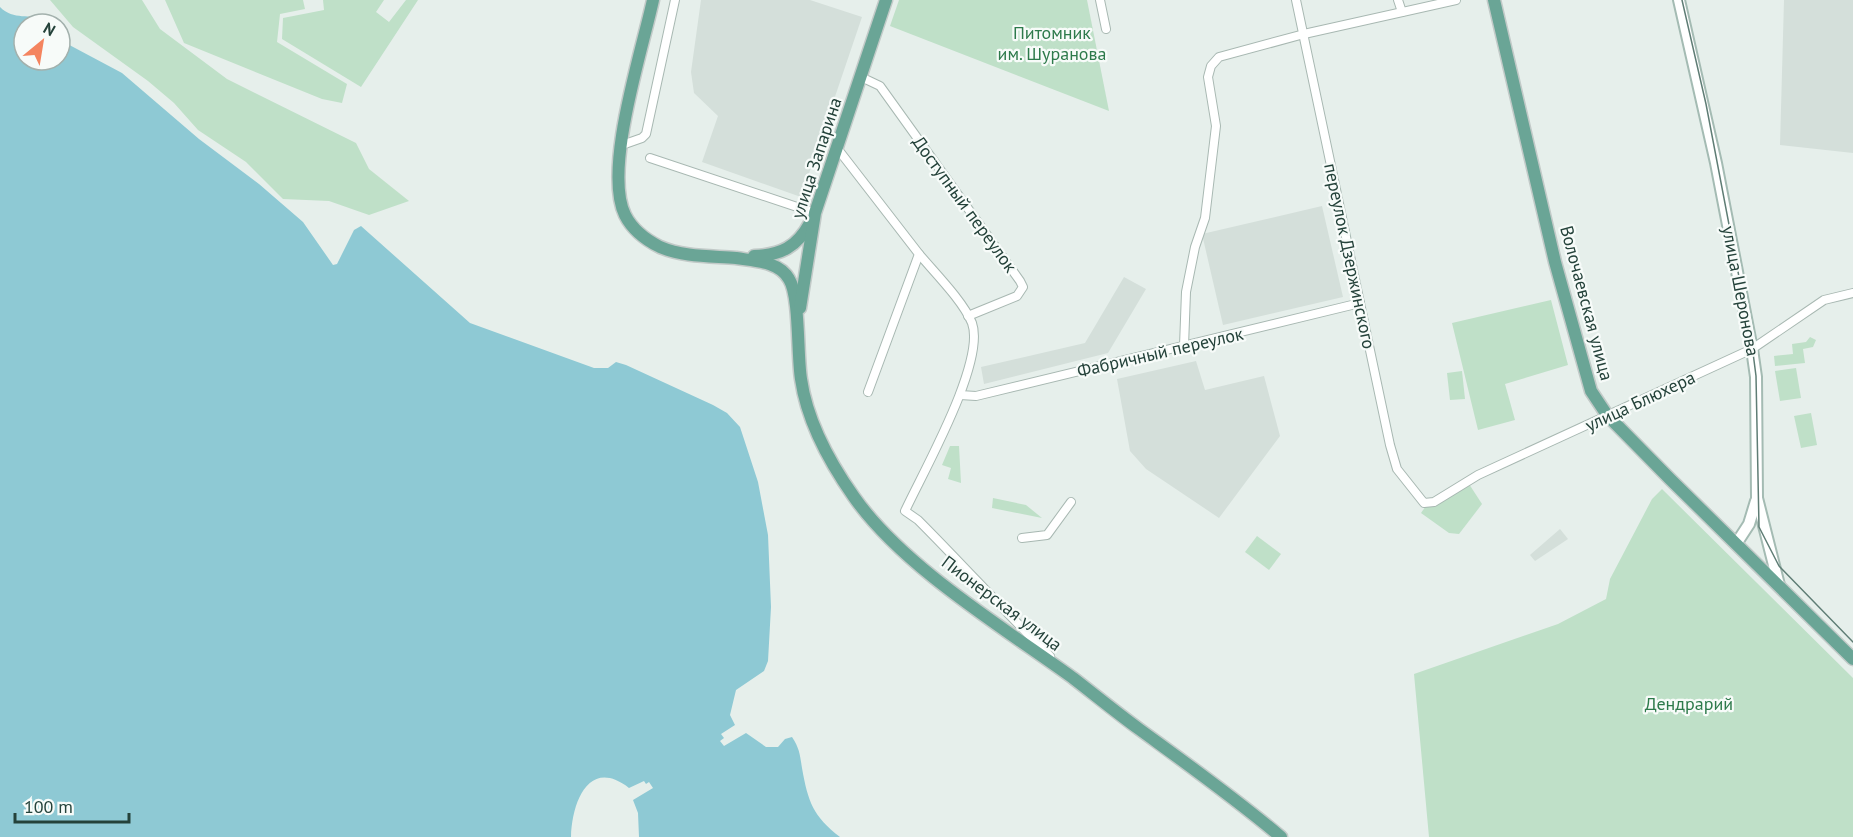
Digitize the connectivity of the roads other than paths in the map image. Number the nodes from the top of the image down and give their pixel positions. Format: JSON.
{"nodes":[{"id":1,"x":652,"y":0,"type":"edge"},
{"id":2,"x":675,"y":0,"type":"edge"},
{"id":3,"x":886,"y":0,"type":"edge"},
{"id":4,"x":1100,"y":0,"type":"edge"},
{"id":5,"x":1296,"y":0,"type":"edge"},
{"id":6,"x":1398,"y":0,"type":"edge"},
{"id":7,"x":1456,"y":0,"type":"edge"},
{"id":8,"x":1494,"y":0,"type":"edge"},
{"id":9,"x":1679,"y":0,"type":"edge"},
{"id":10,"x":1402,"y":12,"type":"junction"},
{"id":11,"x":1106,"y":30,"type":"dead end"},
{"id":12,"x":1304,"y":34,"type":"junction"},
{"id":13,"x":861,"y":77,"type":"junction"},
{"id":14,"x":622,"y":145,"type":"junction"},
{"id":15,"x":837,"y":148,"type":"junction"},
{"id":16,"x":650,"y":158,"type":"dead end"},
{"id":17,"x":815,"y":213,"type":"junction"},
{"id":18,"x":920,"y":254,"type":"junction"},
{"id":19,"x":723,"y":257,"type":"junction"},
{"id":20,"x":1853,"y":293,"type":"edge"},
{"id":21,"x":1360,"y":303,"type":"junction"},
{"id":22,"x":968,"y":316,"type":"junction"},
{"id":23,"x":797,"y":330,"type":"junction"},
{"id":24,"x":1184,"y":346,"type":"junction"},
{"id":25,"x":1752,"y":349,"type":"junction"},
{"id":26,"x":868,"y":392,"type":"dead end"},
{"id":27,"x":960,"y":395,"type":"junction"},
{"id":28,"x":1607,"y":415,"type":"junction"},
{"id":29,"x":1757,"y":498,"type":"junction"},
{"id":30,"x":1071,"y":502,"type":"dead end"},
{"id":31,"x":1424,"y":503,"type":"joint"},
{"id":32,"x":1022,"y":538,"type":"dead end"},
{"id":33,"x":1736,"y":544,"type":"junction"},
{"id":34,"x":1779,"y":585,"type":"junction"},
{"id":35,"x":1853,"y":659,"type":"edge"},
{"id":36,"x":1073,"y":678,"type":"junction"},
{"id":37,"x":1281,"y":837,"type":"edge"}],
"edges":[{"from":1,"to":14,"type":"main road"},
{"from":2,"to":14,"type":"street"},
{"from":3,"to":13,"type":"main road","name":"улица Запарина"},
{"from":4,"to":11,"type":"street"},
{"from":5,"to":12,"type":"street","name":"переулок Дзержинского"},
{"from":6,"to":10,"type":"street"},
{"from":7,"to":10,"type":"street"},
{"from":8,"to":28,"type":"main road","name":"Волочаевская улица"},
{"from":9,"to":25,"type":"main road","name":"улица Шеронова"},
{"from":10,"to":12,"type":"street"},
{"from":12,"to":21,"type":"street","name":"переулок Дзержинского"},
{"from":12,"to":24,"type":"street"},
{"from":13,"to":15,"type":"main road","name":"улица Запарина"},
{"from":13,"to":22,"type":"street","name":"Доступный переулок"},
{"from":14,"to":19,"type":"main road"},
{"from":15,"to":17,"type":"main road","name":"улица Запарина"},
{"from":15,"to":18,"type":"street"},
{"from":16,"to":17,"type":"street"},
{"from":17,"to":19,"type":"main road"},
{"from":17,"to":23,"type":"main road","name":"улица Запарина"},
{"from":18,"to":22,"type":"street"},
{"from":18,"to":26,"type":"street"},
{"from":19,"to":23,"type":"main road"},
{"from":20,"to":25,"type":"street","name":"улица Блюхера"},
{"from":21,"to":24,"type":"street","name":"Фабричный переулок"},
{"from":21,"to":31,"type":"street","name":"переулок Дзержинского"},
{"from":22,"to":27,"type":"street"},
{"from":23,"to":36,"type":"main road","name":"Пионерская улица"},
{"from":24,"to":27,"type":"street","name":"Фабричный переулок"},
{"from":25,"to":28,"type":"street","name":"улица Блюхера"},
{"from":25,"to":29,"type":"main road","name":"улица Шеронова"},
{"from":27,"to":36,"type":"street"},
{"from":28,"to":31,"type":"street","name":"улица Блюхера"},
{"from":28,"to":33,"type":"main road","name":"Волочаевская улица"},
{"from":29,"to":33,"type":"main road"},
{"from":29,"to":34,"type":"main road","name":"улица Шеронова"},
{"from":30,"to":32,"type":"street"},
{"from":33,"to":34,"type":"main road","name":"Волочаевская улица"},
{"from":34,"to":35,"type":"main road","name":"Волочаевская улица"},
{"from":36,"to":37,"type":"main road","name":"Пионерская улица"}]}
